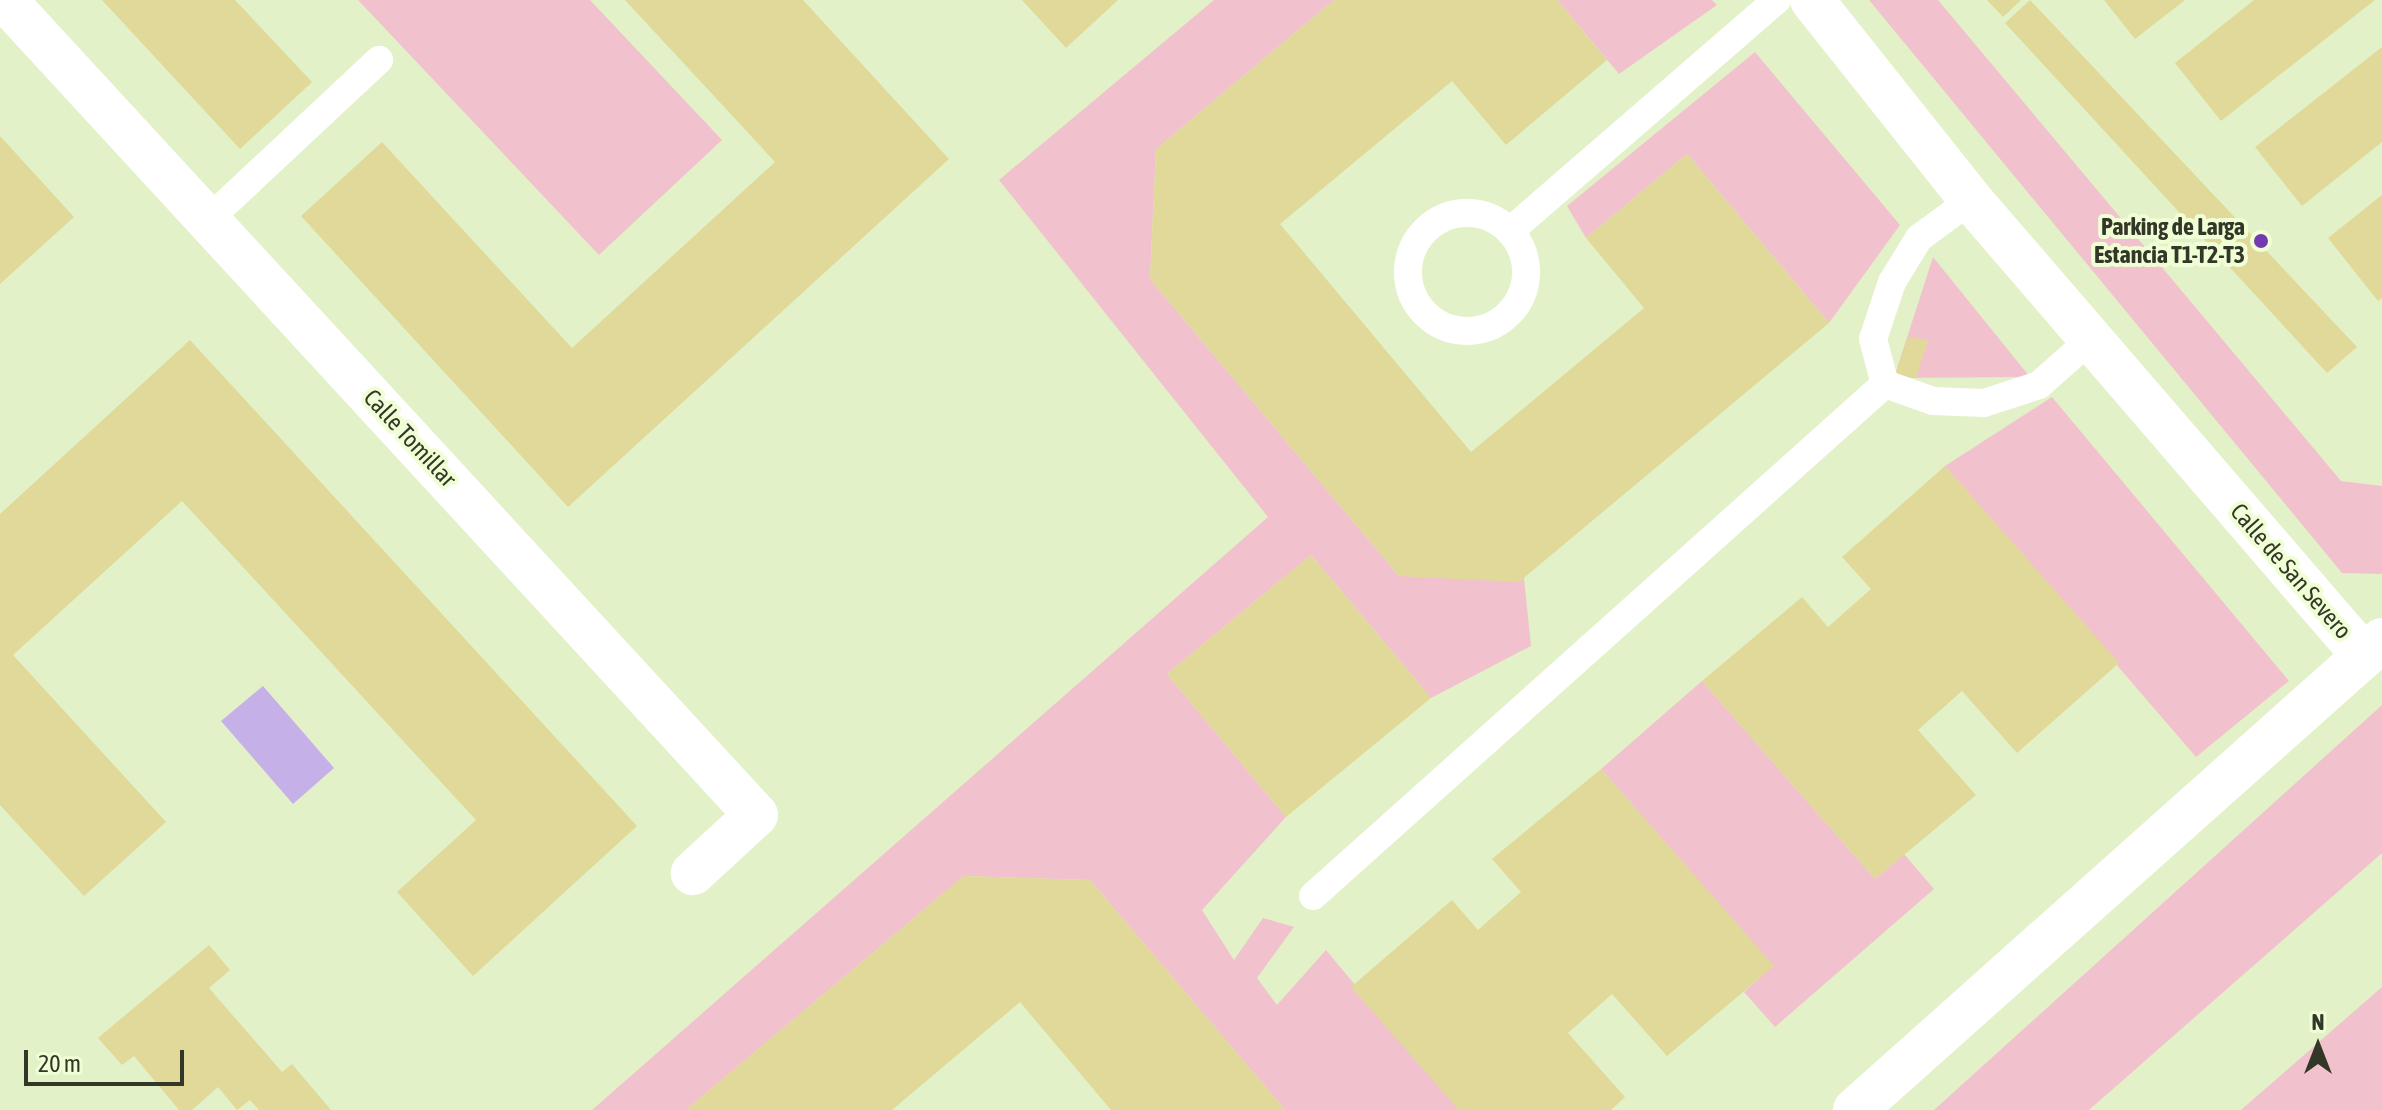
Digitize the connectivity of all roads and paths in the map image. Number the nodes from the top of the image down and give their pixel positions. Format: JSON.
{"nodes":[{"id":1,"x":5,"y":0,"type":"edge"},
{"id":2,"x":1777,"y":0,"type":"edge"},
{"id":3,"x":1812,"y":0,"type":"edge"},
{"id":4,"x":379,"y":60,"type":"dead end"},
{"id":5,"x":1971,"y":200,"type":"junction"},
{"id":6,"x":209,"y":219,"type":"junction"},
{"id":7,"x":1510,"y":231,"type":"junction"},
{"id":8,"x":2091,"y":339,"type":"junction"},
{"id":9,"x":1885,"y":384,"type":"junction"},
{"id":10,"x":2373,"y":648,"type":"edge"},
{"id":11,"x":693,"y":873,"type":"dead end"},
{"id":12,"x":1313,"y":896,"type":"dead end"},
{"id":13,"x":1855,"y":1110,"type":"edge"}],
"edges":[{"from":1,"to":6,"type":"street","name":"Calle Tomillar"},
{"from":2,"to":7,"type":"lane"},
{"from":3,"to":5,"type":"street","name":"Calle de San Severo"},
{"from":4,"to":6,"type":"lane"},
{"from":5,"to":8,"type":"street","name":"Calle de San Severo"},
{"from":5,"to":9,"type":"lane"},
{"from":6,"to":11,"type":"street","name":"Calle Tomillar"},
{"from":7,"to":7,"type":"lane"},
{"from":8,"to":9,"type":"lane"},
{"from":8,"to":10,"type":"street","name":"Calle de San Severo"},
{"from":9,"to":12,"type":"lane"},
{"from":10,"to":13,"type":"street","name":"Calle de San Severo"}]}
